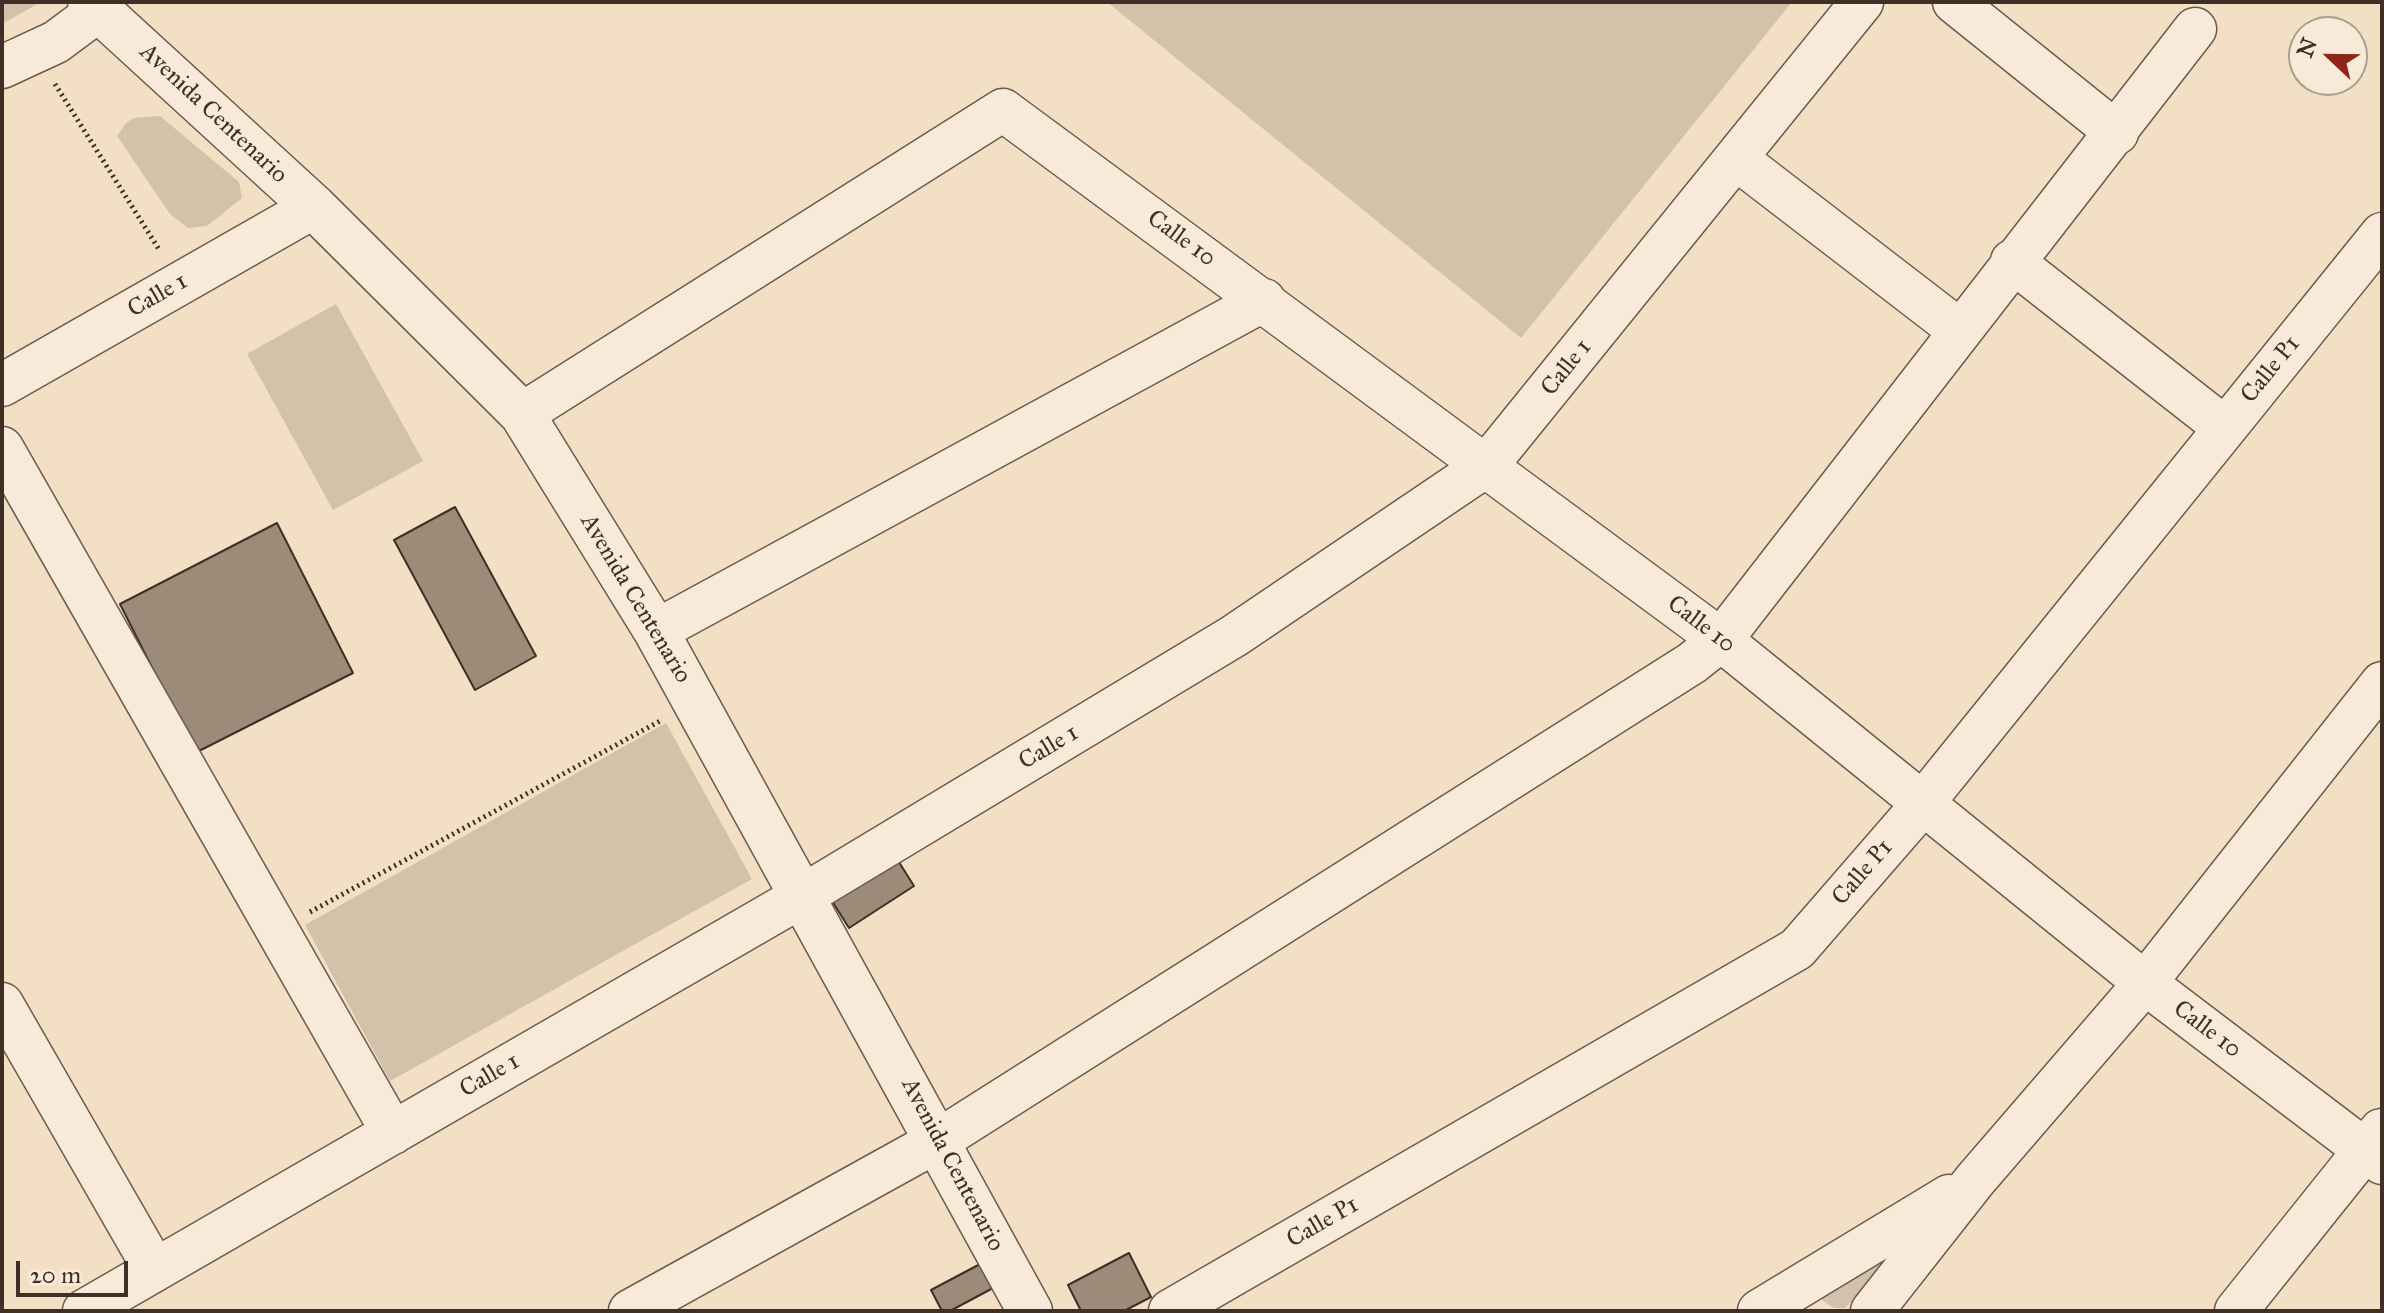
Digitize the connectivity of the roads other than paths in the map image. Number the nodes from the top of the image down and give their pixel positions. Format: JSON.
{"nodes":[{"id":1,"x":1862,"y":2,"type":"edge"},
{"id":2,"x":1954,"y":2,"type":"edge"},
{"id":3,"x":95,"y":6,"type":"edge"},
{"id":4,"x":2195,"y":29,"type":"dead end"},
{"id":5,"x":18,"y":60,"type":"edge"},
{"id":6,"x":2117,"y":133,"type":"junction"},
{"id":7,"x":1738,"y":160,"type":"junction"},
{"id":8,"x":314,"y":207,"type":"junction"},
{"id":9,"x":2382,"y":234,"type":"edge"},
{"id":10,"x":2012,"y":261,"type":"junction"},
{"id":11,"x":1264,"y":300,"type":"junction"},
{"id":12,"x":1959,"y":330,"type":"junction"},
{"id":13,"x":2,"y":385,"type":"edge"},
{"id":14,"x":522,"y":414,"type":"junction"},
{"id":15,"x":2225,"y":428,"type":"junction"},
{"id":16,"x":2,"y":448,"type":"edge"},
{"id":17,"x":1487,"y":465,"type":"junction"},
{"id":18,"x":656,"y":631,"type":"junction"},
{"id":19,"x":1721,"y":640,"type":"junction"},
{"id":20,"x":2382,"y":683,"type":"edge"},
{"id":21,"x":1922,"y":802,"type":"junction"},
{"id":22,"x":804,"y":895,"type":"junction"},
{"id":23,"x":2145,"y":983,"type":"junction"},
{"id":24,"x":2,"y":1004,"type":"edge"},
{"id":25,"x":393,"y":1133,"type":"junction"},
{"id":26,"x":939,"y":1140,"type":"junction"},
{"id":27,"x":2376,"y":1148,"type":"edge"},
{"id":28,"x":1975,"y":1180,"type":"junction"},
{"id":29,"x":155,"y":1270,"type":"junction"},
{"id":30,"x":1784,"y":1307,"type":"edge"},
{"id":31,"x":91,"y":1309,"type":"edge"},
{"id":32,"x":630,"y":1311,"type":"edge"},
{"id":33,"x":1030,"y":1311,"type":"edge"},
{"id":34,"x":1170,"y":1311,"type":"edge"},
{"id":35,"x":1872,"y":1311,"type":"edge"},
{"id":36,"x":2236,"y":1311,"type":"edge"}],
"edges":[{"from":1,"to":7,"type":"street","name":"Calle 1"},
{"from":2,"to":6,"type":"street"},
{"from":3,"to":5,"type":"street"},
{"from":3,"to":8,"type":"street","name":"Avenida Centenario"},
{"from":4,"to":6,"type":"street"},
{"from":6,"to":10,"type":"street"},
{"from":7,"to":12,"type":"street"},
{"from":7,"to":17,"type":"street","name":"Calle 1"},
{"from":8,"to":13,"type":"street","name":"Calle 1"},
{"from":8,"to":14,"type":"street","name":"Avenida Centenario"},
{"from":9,"to":15,"type":"street","name":"Calle P1"},
{"from":10,"to":12,"type":"street"},
{"from":10,"to":15,"type":"street"},
{"from":11,"to":14,"type":"street","name":"Calle 10"},
{"from":11,"to":17,"type":"street","name":"Calle 10"},
{"from":11,"to":18,"type":"street"},
{"from":12,"to":19,"type":"street"},
{"from":14,"to":18,"type":"street","name":"Avenida Centenario"},
{"from":15,"to":21,"type":"street","name":"Calle P1"},
{"from":16,"to":25,"type":"street"},
{"from":17,"to":19,"type":"street","name":"Calle 10"},
{"from":17,"to":22,"type":"street","name":"Calle 1"},
{"from":18,"to":22,"type":"street","name":"Avenida Centenario"},
{"from":19,"to":21,"type":"street","name":"Calle 10"},
{"from":19,"to":26,"type":"street"},
{"from":20,"to":23,"type":"street"},
{"from":21,"to":23,"type":"street","name":"Calle 10"},
{"from":21,"to":34,"type":"street","name":"Calle P1"},
{"from":22,"to":25,"type":"street","name":"Calle 1"},
{"from":22,"to":26,"type":"street","name":"Avenida Centenario"},
{"from":23,"to":27,"type":"street","name":"Calle 10"},
{"from":23,"to":28,"type":"street"},
{"from":24,"to":29,"type":"street"},
{"from":25,"to":29,"type":"street","name":"Calle 1"},
{"from":26,"to":32,"type":"street"},
{"from":26,"to":33,"type":"street","name":"Avenida Centenario"},
{"from":27,"to":36,"type":"street"},
{"from":28,"to":30,"type":"street"},
{"from":28,"to":35,"type":"street"},
{"from":29,"to":31,"type":"street","name":"Calle 1"}]}
